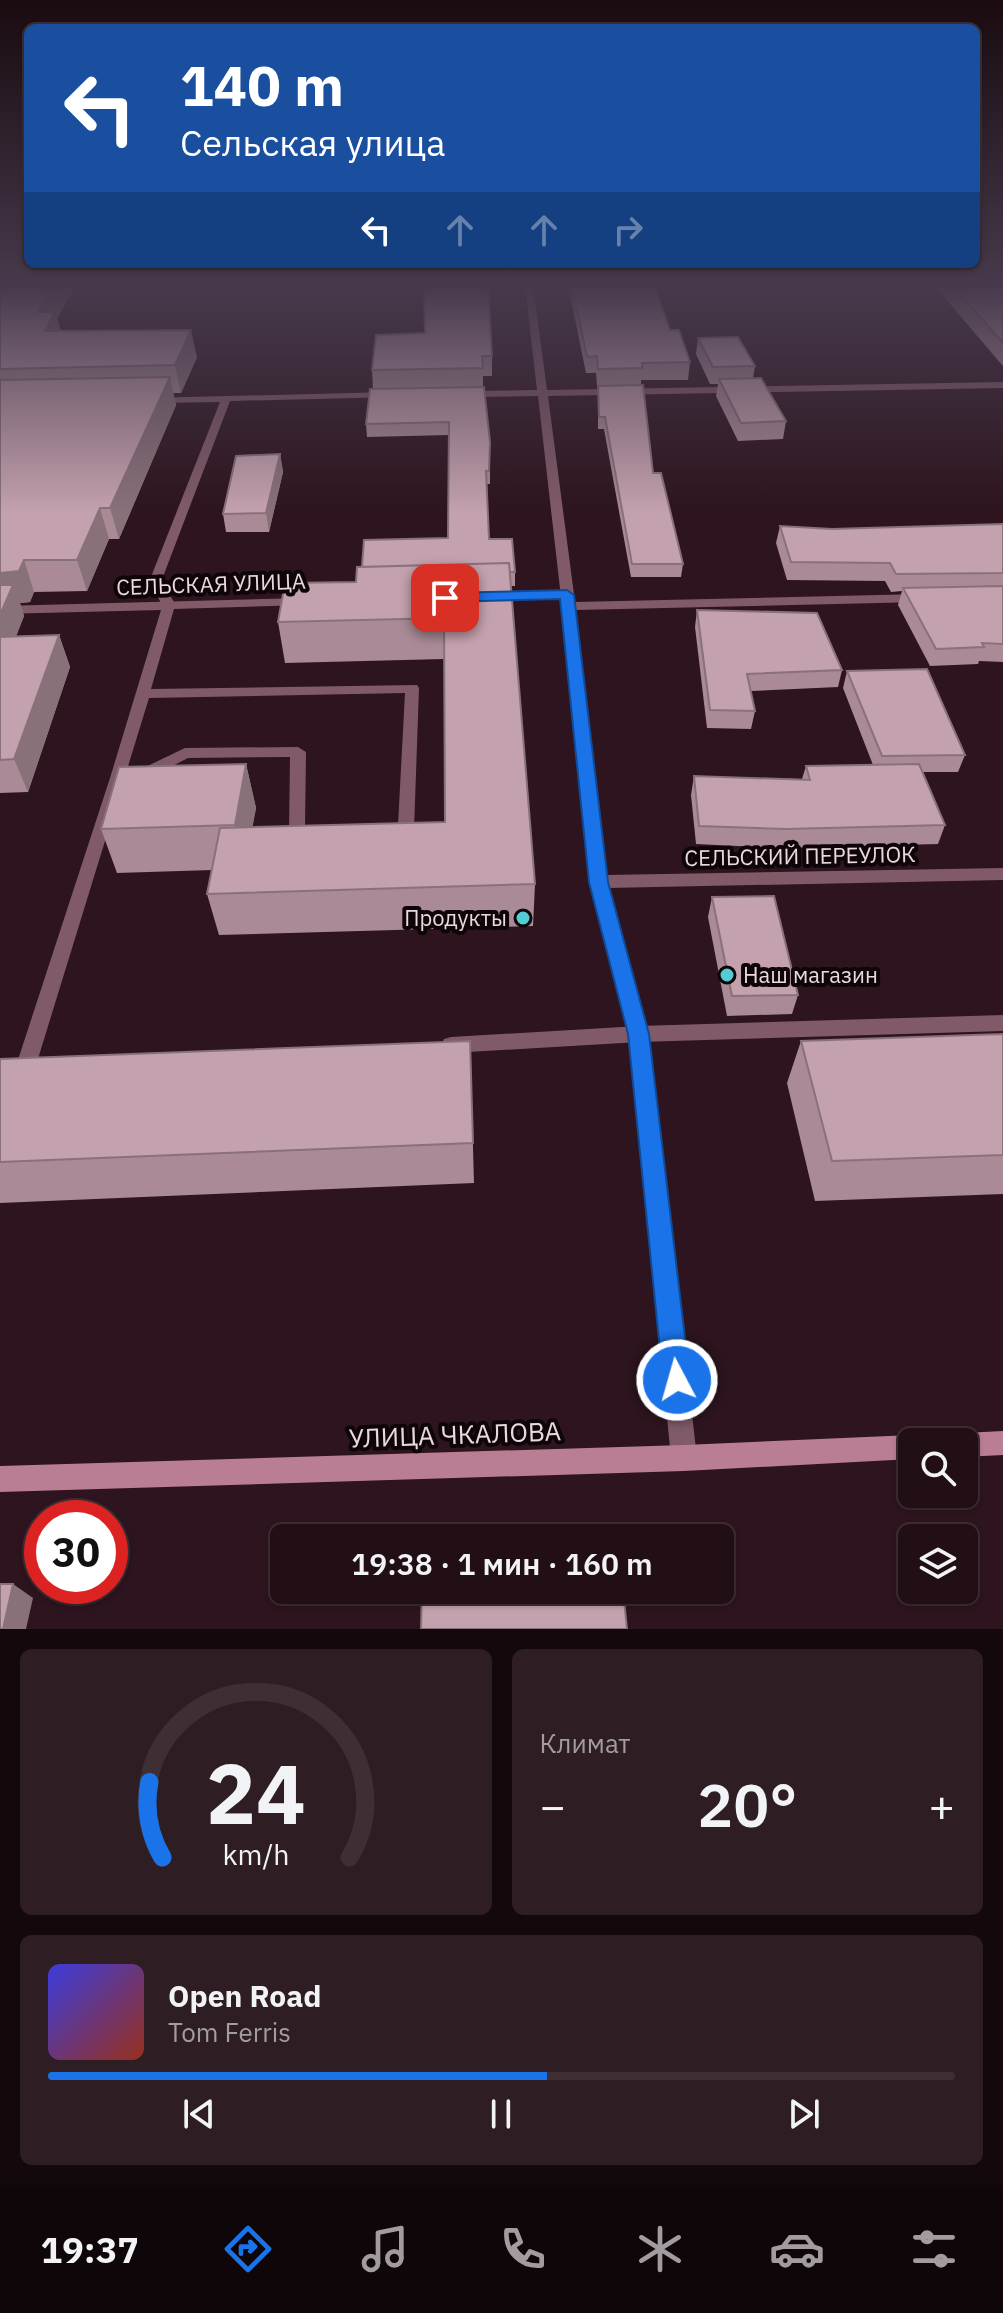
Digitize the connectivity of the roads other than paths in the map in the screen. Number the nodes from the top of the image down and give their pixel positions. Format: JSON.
{"nodes":[{"id":1,"x":538,"y":361,"type":"edge"},
{"id":2,"x":1003,"y":385,"type":"edge"},
{"id":3,"x":541,"y":392,"type":"junction"},
{"id":4,"x":447,"y":394,"type":"edge"},
{"id":5,"x":399,"y":395,"type":"edge"},
{"id":6,"x":226,"y":399,"type":"junction"},
{"id":7,"x":136,"y":400,"type":"edge"},
{"id":8,"x":472,"y":597,"type":"edge"},
{"id":9,"x":941,"y":598,"type":"edge"},
{"id":10,"x":568,"y":600,"type":"junction"},
{"id":11,"x":312,"y":601,"type":"edge"},
{"id":12,"x":169,"y":605,"type":"junction"},
{"id":13,"x":0,"y":610,"type":"edge"},
{"id":14,"x":143,"y":694,"type":"junction"},
{"id":15,"x":118,"y":778,"type":"junction"},
{"id":16,"x":375,"y":831,"type":"edge"},
{"id":17,"x":328,"y":832,"type":"edge"},
{"id":18,"x":1003,"y":874,"type":"edge"},
{"id":19,"x":598,"y":882,"type":"junction"},
{"id":20,"x":1003,"y":1023,"type":"edge"},
{"id":21,"x":639,"y":1034,"type":"junction"},
{"id":22,"x":434,"y":1046,"type":"edge"},
{"id":23,"x":56,"y":1068,"type":"edge"},
{"id":24,"x":25,"y":1069,"type":"junction"},
{"id":25,"x":0,"y":1071,"type":"edge"},
{"id":26,"x":1003,"y":1443,"type":"edge"},
{"id":27,"x":978,"y":1444,"type":"edge"},
{"id":28,"x":898,"y":1448,"type":"edge"},
{"id":29,"x":684,"y":1458,"type":"junction"},
{"id":30,"x":0,"y":1479,"type":"edge"}],
"edges":[{"from":1,"to":3,"type":"street"},
{"from":2,"to":3,"type":"street"},
{"from":3,"to":4,"type":"street"},
{"from":3,"to":10,"type":"street"},
{"from":5,"to":6,"type":"street"},
{"from":6,"to":7,"type":"street"},
{"from":6,"to":12,"type":"street"},
{"from":8,"to":10,"type":"street"},
{"from":9,"to":10,"type":"street"},
{"from":10,"to":19,"type":"street"},
{"from":11,"to":12,"type":"street","name":"СЕЛЬСКАЯ УЛИЦА"},
{"from":12,"to":13,"type":"street","name":"СЕЛЬСКАЯ УЛИЦА"},
{"from":12,"to":14,"type":"street"},
{"from":14,"to":15,"type":"street"},
{"from":14,"to":16,"type":"street"},
{"from":15,"to":17,"type":"street"},
{"from":15,"to":24,"type":"street"},
{"from":18,"to":19,"type":"street","name":"СЕЛЬСКИЙ ПЕРЕУЛОК"},
{"from":19,"to":21,"type":"street"},
{"from":20,"to":21,"type":"street"},
{"from":21,"to":22,"type":"street"},
{"from":21,"to":29,"type":"street"},
{"from":23,"to":24,"type":"street"},
{"from":24,"to":25,"type":"street"},
{"from":26,"to":27,"type":"main road"},
{"from":28,"to":29,"type":"main road","name":"УЛИЦА ЧКАЛОВА"},
{"from":29,"to":30,"type":"main road","name":"УЛИЦА ЧКАЛОВА"}]}
